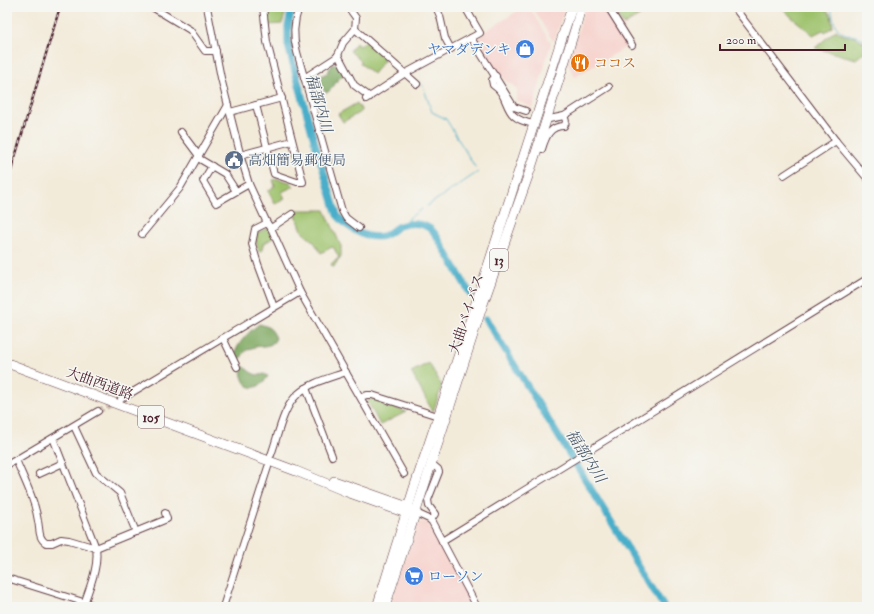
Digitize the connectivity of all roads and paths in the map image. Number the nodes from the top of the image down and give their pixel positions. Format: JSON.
{"nodes":[{"id":1,"x":152,"y":7,"type":"edge"},
{"id":2,"x":207,"y":7,"type":"edge"},
{"id":3,"x":263,"y":7,"type":"edge"},
{"id":4,"x":299,"y":7,"type":"edge"},
{"id":5,"x":348,"y":7,"type":"edge"},
{"id":6,"x":436,"y":7,"type":"edge"},
{"id":7,"x":465,"y":7,"type":"edge"},
{"id":8,"x":572,"y":7,"type":"edge"},
{"id":9,"x":581,"y":7,"type":"edge"},
{"id":10,"x":608,"y":7,"type":"edge"},
{"id":11,"x":734,"y":7,"type":"edge"},
{"id":12,"x":355,"y":29,"type":"junction"},
{"id":13,"x":471,"y":38,"type":"junction"},
{"id":14,"x":632,"y":45,"type":"dead end"},
{"id":15,"x":451,"y":49,"type":"junction"},
{"id":16,"x":216,"y":51,"type":"junction"},
{"id":17,"x":338,"y":55,"type":"junction"},
{"id":18,"x":405,"y":73,"type":"junction"},
{"id":19,"x":496,"y":76,"type":"junction"},
{"id":20,"x":304,"y":78,"type":"junction"},
{"id":21,"x":417,"y":84,"type":"dead end"},
{"id":22,"x":609,"y":86,"type":"dead end"},
{"id":23,"x":282,"y":98,"type":"junction"},
{"id":24,"x":256,"y":105,"type":"junction"},
{"id":25,"x":228,"y":106,"type":"junction"},
{"id":26,"x":526,"y":111,"type":"dead end"},
{"id":27,"x":230,"y":112,"type":"junction"},
{"id":28,"x":564,"y":116,"type":"junction"},
{"id":29,"x":549,"y":119,"type":"dead end"},
{"id":30,"x":534,"y":124,"type":"junction"},
{"id":31,"x":181,"y":132,"type":"dead end"},
{"id":32,"x":292,"y":141,"type":"junction"},
{"id":33,"x":836,"y":141,"type":"junction"},
{"id":34,"x":538,"y":144,"type":"junction"},
{"id":35,"x":267,"y":148,"type":"junction"},
{"id":36,"x":240,"y":155,"type":"junction"},
{"id":37,"x":199,"y":157,"type":"junction"},
{"id":38,"x":212,"y":166,"type":"junction"},
{"id":39,"x":784,"y":175,"type":"dead end"},
{"id":40,"x":867,"y":178,"type":"edge"},
{"id":41,"x":249,"y":184,"type":"junction"},
{"id":42,"x":236,"y":191,"type":"junction"},
{"id":43,"x":292,"y":214,"type":"dead end"},
{"id":44,"x":269,"y":226,"type":"junction"},
{"id":45,"x":359,"y":228,"type":"dead end"},
{"id":46,"x":142,"y":234,"type":"dead end"},
{"id":47,"x":867,"y":278,"type":"edge"},
{"id":48,"x":300,"y":292,"type":"junction"},
{"id":49,"x":274,"y":307,"type":"junction"},
{"id":50,"x":223,"y":338,"type":"junction"},
{"id":51,"x":7,"y":363,"type":"edge"},
{"id":52,"x":237,"y":367,"type":"dead end"},
{"id":53,"x":346,"y":372,"type":"junction"},
{"id":54,"x":306,"y":388,"type":"junction"},
{"id":55,"x":361,"y":397,"type":"junction"},
{"id":56,"x":121,"y":399,"type":"tunnel mouth"},
{"id":57,"x":98,"y":411,"type":"tunnel mouth"},
{"id":58,"x":438,"y":416,"type":"junction"},
{"id":59,"x":74,"y":426,"type":"junction"},
{"id":60,"x":53,"y":438,"type":"junction"},
{"id":61,"x":271,"y":455,"type":"dead end"},
{"id":62,"x":332,"y":456,"type":"dead end"},
{"id":63,"x":16,"y":460,"type":"junction"},
{"id":64,"x":63,"y":463,"type":"junction"},
{"id":65,"x":432,"y":464,"type":"junction"},
{"id":66,"x":7,"y":466,"type":"edge"},
{"id":67,"x":268,"y":467,"type":"dead end"},
{"id":68,"x":39,"y":474,"type":"dead end"},
{"id":69,"x":404,"y":474,"type":"dead end"},
{"id":70,"x":410,"y":511,"type":"junction"},
{"id":71,"x":165,"y":513,"type":"dead end"},
{"id":72,"x":431,"y":520,"type":"junction"},
{"id":73,"x":136,"y":532,"type":"junction"},
{"id":74,"x":442,"y":540,"type":"junction"},
{"id":75,"x":96,"y":548,"type":"junction"},
{"id":76,"x":7,"y":578,"type":"edge"},
{"id":77,"x":84,"y":605,"type":"edge"},
{"id":78,"x":99,"y":607,"type":"edge"},
{"id":79,"x":224,"y":607,"type":"edge"},
{"id":80,"x":376,"y":607,"type":"edge"},
{"id":81,"x":384,"y":607,"type":"edge"},
{"id":82,"x":477,"y":607,"type":"edge"}],
"edges":[{"from":1,"to":16,"type":"street"},
{"from":2,"to":16,"type":"street"},
{"from":3,"to":23,"type":"street"},
{"from":4,"to":20,"type":"street"},
{"from":5,"to":12,"type":"street"},
{"from":6,"to":15,"type":"street"},
{"from":7,"to":13,"type":"street"},
{"from":8,"to":30,"type":"highway","name":"大曲バイパス","number":"13"},
{"from":9,"to":34,"type":"highway","name":"大曲バイパス","number":"13"},
{"from":10,"to":14,"type":"street"},
{"from":11,"to":33,"type":"street"},
{"from":12,"to":17,"type":"street"},
{"from":12,"to":18,"type":"street"},
{"from":13,"to":15,"type":"street"},
{"from":13,"to":19,"type":"street"},
{"from":15,"to":18,"type":"street"},
{"from":16,"to":25,"type":"street"},
{"from":17,"to":18,"type":"street"},
{"from":17,"to":20,"type":"street"},
{"from":18,"to":21,"type":"street"},
{"from":19,"to":26,"type":"street"},
{"from":19,"to":30,"type":"street"},
{"from":20,"to":45,"type":"street"},
{"from":22,"to":28,"type":"street"},
{"from":23,"to":24,"type":"street"},
{"from":23,"to":32,"type":"street"},
{"from":24,"to":27,"type":"street"},
{"from":24,"to":35,"type":"street"},
{"from":25,"to":27,"type":"street"},
{"from":25,"to":37,"type":"street"},
{"from":27,"to":36,"type":"street"},
{"from":28,"to":29,"type":"street"},
{"from":28,"to":34,"type":"street"},
{"from":30,"to":58,"type":"highway","name":"大曲バイパス","number":"13"},
{"from":31,"to":37,"type":"street"},
{"from":32,"to":35,"type":"street"},
{"from":32,"to":35,"type":"street"},
{"from":33,"to":39,"type":"street"},
{"from":33,"to":40,"type":"street"},
{"from":34,"to":65,"type":"highway","name":"大曲バイパス","number":"13"},
{"from":35,"to":36,"type":"street"},
{"from":36,"to":41,"type":"street"},
{"from":37,"to":38,"type":"street"},
{"from":37,"to":46,"type":"street"},
{"from":38,"to":42,"type":"street"},
{"from":38,"to":42,"type":"street"},
{"from":41,"to":42,"type":"street"},
{"from":41,"to":44,"type":"street"},
{"from":43,"to":44,"type":"street"},
{"from":44,"to":48,"type":"street"},
{"from":44,"to":49,"type":"street"},
{"from":47,"to":74,"type":"street"},
{"from":48,"to":49,"type":"street"},
{"from":48,"to":53,"type":"street"},
{"from":49,"to":50,"type":"street"},
{"from":50,"to":52,"type":"street"},
{"from":50,"to":56,"type":"street"},
{"from":51,"to":70,"type":"highway","name":"大曲西道路","number":"105"},
{"from":53,"to":54,"type":"street"},
{"from":53,"to":55,"type":"street"},
{"from":54,"to":61,"type":"street"},
{"from":54,"to":62,"type":"street"},
{"from":55,"to":58,"type":"street"},
{"from":55,"to":69,"type":"street"},
{"from":57,"to":59,"type":"street"},
{"from":58,"to":70,"type":"highway","name":"大曲バイパス","number":"13"},
{"from":59,"to":60,"type":"street"},
{"from":59,"to":73,"type":"street"},
{"from":60,"to":63,"type":"street"},
{"from":60,"to":64,"type":"street"},
{"from":63,"to":66,"type":"street"},
{"from":63,"to":75,"type":"street"},
{"from":64,"to":68,"type":"street"},
{"from":64,"to":75,"type":"street"},
{"from":65,"to":70,"type":"highway","name":"大曲バイパス","number":"13"},
{"from":65,"to":72,"type":"street"},
{"from":67,"to":79,"type":"street"},
{"from":70,"to":72,"type":"street"},
{"from":70,"to":80,"type":"highway","name":"大曲バイパス","number":"13"},
{"from":70,"to":81,"type":"highway","name":"大曲バイパス","number":"13"},
{"from":71,"to":73,"type":"street"},
{"from":72,"to":74,"type":"street"},
{"from":73,"to":75,"type":"street"},
{"from":74,"to":82,"type":"street"},
{"from":75,"to":77,"type":"street"},
{"from":76,"to":77,"type":"street"},
{"from":77,"to":78,"type":"street"}]}
